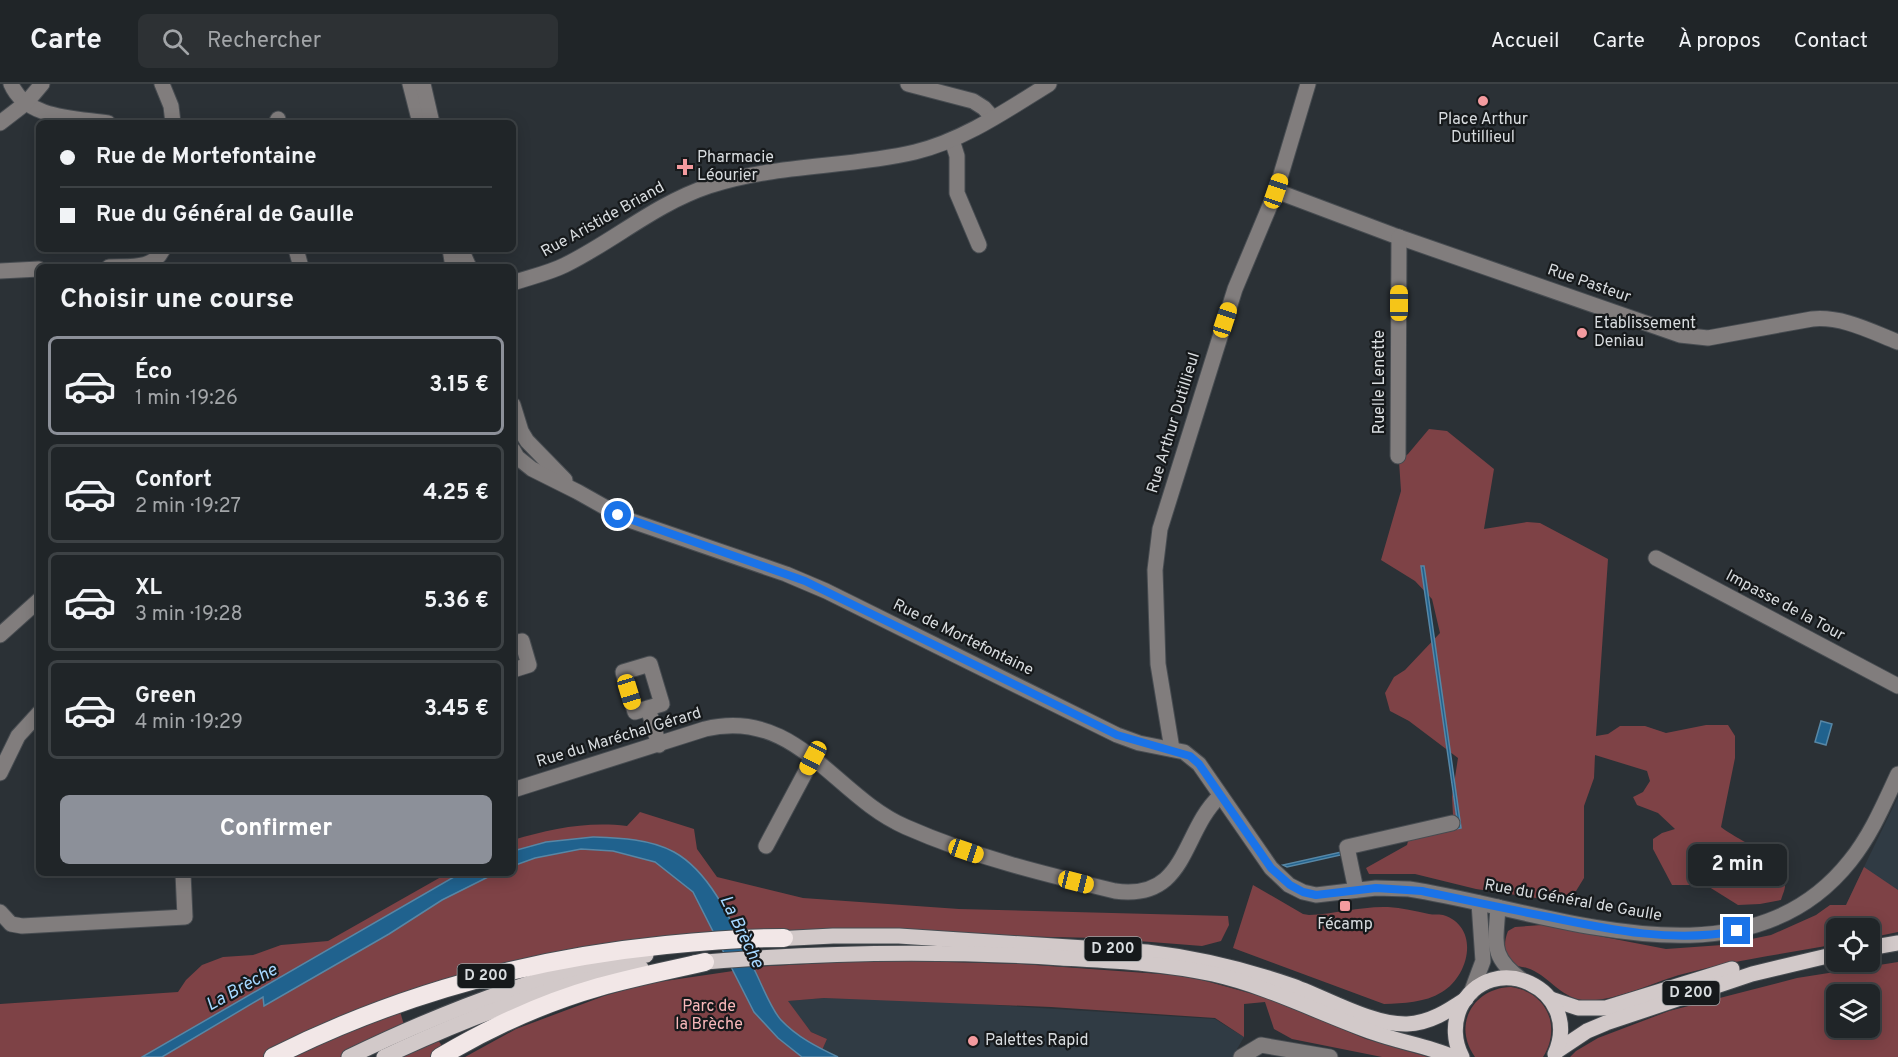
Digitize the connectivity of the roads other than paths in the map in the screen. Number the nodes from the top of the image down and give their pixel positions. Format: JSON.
{"nodes":[{"id":1,"x":11,"y":84,"type":"edge"},
{"id":2,"x":42,"y":84,"type":"edge"},
{"id":3,"x":162,"y":84,"type":"edge"},
{"id":4,"x":410,"y":84,"type":"edge"},
{"id":5,"x":423,"y":84,"type":"edge"},
{"id":6,"x":908,"y":84,"type":"edge"},
{"id":7,"x":1049,"y":84,"type":"edge"},
{"id":8,"x":1308,"y":84,"type":"edge"},
{"id":9,"x":26,"y":103,"type":"junction"},
{"id":10,"x":993,"y":118,"type":"junction"},
{"id":11,"x":90,"y":120,"type":"edge"},
{"id":12,"x":173,"y":120,"type":"edge"},
{"id":13,"x":419,"y":120,"type":"edge"},
{"id":14,"x":431,"y":120,"type":"edge"},
{"id":15,"x":0,"y":123,"type":"edge"},
{"id":16,"x":952,"y":140,"type":"junction"},
{"id":17,"x":1276,"y":191,"type":"junction"},
{"id":18,"x":1399,"y":237,"type":"junction"},
{"id":19,"x":979,"y":245,"type":"dead end"},
{"id":20,"x":161,"y":252,"type":"edge"},
{"id":21,"x":148,"y":264,"type":"edge"},
{"id":22,"x":36,"y":269,"type":"edge"},
{"id":23,"x":0,"y":271,"type":"edge"},
{"id":24,"x":516,"y":282,"type":"edge"},
{"id":25,"x":1898,"y":342,"type":"edge"},
{"id":26,"x":516,"y":415,"type":"edge"},
{"id":27,"x":527,"y":441,"type":"junction"},
{"id":28,"x":516,"y":455,"type":"edge"},
{"id":29,"x":1398,"y":456,"type":"dead end"},
{"id":30,"x":516,"y":458,"type":"edge"},
{"id":31,"x":579,"y":492,"type":"junction"},
{"id":32,"x":1656,"y":558,"type":"dead end"},
{"id":33,"x":36,"y":603,"type":"edge"},
{"id":34,"x":0,"y":635,"type":"edge"},
{"id":35,"x":516,"y":642,"type":"edge"},
{"id":36,"x":516,"y":669,"type":"edge"},
{"id":37,"x":1898,"y":686,"type":"edge"},
{"id":38,"x":648,"y":708,"type":"dead end"},
{"id":39,"x":36,"y":716,"type":"edge"},
{"id":40,"x":659,"y":745,"type":"junction"},
{"id":41,"x":1172,"y":749,"type":"junction"},
{"id":42,"x":813,"y":758,"type":"junction"},
{"id":43,"x":0,"y":773,"type":"edge"},
{"id":44,"x":1898,"y":774,"type":"edge"},
{"id":45,"x":516,"y":789,"type":"edge"},
{"id":46,"x":1220,"y":796,"type":"junction"},
{"id":47,"x":1452,"y":823,"type":"dead end"},
{"id":48,"x":766,"y":846,"type":"dead end"},
{"id":49,"x":183,"y":876,"type":"edge"},
{"id":50,"x":1281,"y":879,"type":"joint"},
{"id":51,"x":1356,"y":890,"type":"junction"},
{"id":52,"x":1479,"y":903,"type":"junction"},
{"id":53,"x":1498,"y":907,"type":"junction"},
{"id":54,"x":0,"y":912,"type":"edge"},
{"id":55,"x":784,"y":938,"type":"joint"},
{"id":56,"x":1898,"y":943,"type":"edge"},
{"id":57,"x":1880,"y":946,"type":"edge"},
{"id":58,"x":713,"y":952,"type":"junction"},
{"id":59,"x":1826,"y":955,"type":"edge"},
{"id":60,"x":1826,"y":956,"type":"edge"},
{"id":61,"x":1522,"y":980,"type":"junction"},
{"id":62,"x":1468,"y":996,"type":"junction"},
{"id":63,"x":1551,"y":999,"type":"junction"},
{"id":64,"x":1556,"y":1054,"type":"edge"},
{"id":65,"x":273,"y":1057,"type":"edge"},
{"id":66,"x":349,"y":1057,"type":"edge"},
{"id":67,"x":384,"y":1057,"type":"edge"},
{"id":68,"x":440,"y":1057,"type":"edge"},
{"id":69,"x":1241,"y":1057,"type":"edge"},
{"id":70,"x":1330,"y":1057,"type":"edge"},
{"id":71,"x":1453,"y":1057,"type":"edge"},
{"id":72,"x":1462,"y":1057,"type":"edge"}],
"edges":[{"from":1,"to":9,"type":"street"},
{"from":2,"to":9,"type":"street"},
{"from":3,"to":12,"type":"street"},
{"from":4,"to":13,"type":"street"},
{"from":5,"to":14,"type":"street"},
{"from":6,"to":10,"type":"street"},
{"from":7,"to":10,"type":"street","name":"Rue Aristide Briand"},
{"from":8,"to":17,"type":"street","name":"Rue Arthur Dutillieul"},
{"from":9,"to":11,"type":"street"},
{"from":9,"to":15,"type":"street"},
{"from":10,"to":16,"type":"street","name":"Rue Aristide Briand"},
{"from":16,"to":19,"type":"street"},
{"from":16,"to":24,"type":"street","name":"Rue Aristide Briand"},
{"from":17,"to":18,"type":"street","name":"Rue Pasteur"},
{"from":17,"to":41,"type":"street","name":"Rue Arthur Dutillieul"},
{"from":18,"to":25,"type":"street","name":"Rue Pasteur"},
{"from":18,"to":29,"type":"street","name":"Ruelle Lenette"},
{"from":20,"to":21,"type":"street"},
{"from":22,"to":23,"type":"street"},
{"from":26,"to":27,"type":"street","name":"Rue de Mortefontaine"},
{"from":27,"to":28,"type":"street"},
{"from":27,"to":31,"type":"street","name":"Rue de Mortefontaine"},
{"from":30,"to":31,"type":"street","name":"Rue de Mortefontaine"},
{"from":31,"to":41,"type":"street","name":"Rue de Mortefontaine"},
{"from":32,"to":37,"type":"street","name":"Impasse de la Tour"},
{"from":33,"to":34,"type":"street"},
{"from":35,"to":36,"type":"street"},
{"from":38,"to":40,"type":"street"},
{"from":39,"to":43,"type":"street"},
{"from":40,"to":42,"type":"street","name":"Rue du Maréchal Gérard"},
{"from":40,"to":45,"type":"street","name":"Rue du Maréchal Gérard"},
{"from":41,"to":46,"type":"street","name":"Rue de Mortefontaine"},
{"from":42,"to":46,"type":"street","name":"Rue du Maréchal Gérard"},
{"from":42,"to":48,"type":"street"},
{"from":44,"to":53,"type":"street","name":"Rue du Général de Gaulle"},
{"from":46,"to":50,"type":"street","name":"Rue de Mortefontaine"},
{"from":47,"to":51,"type":"street"},
{"from":49,"to":54,"type":"street"},
{"from":50,"to":51,"type":"street","name":"Rue du Général de Gaulle"},
{"from":51,"to":52,"type":"street","name":"Rue du Général de Gaulle"},
{"from":52,"to":53,"type":"street","name":"Rue du Général de Gaulle"},
{"from":52,"to":62,"type":"street"},
{"from":53,"to":61,"type":"street"},
{"from":55,"to":58,"type":"highway","number":"D 200"},
{"from":55,"to":62,"type":"main road","number":"D 200"},
{"from":56,"to":57,"type":"main road"},
{"from":58,"to":65,"type":"highway","number":"D 200"},
{"from":58,"to":66,"type":"main road","number":"D 200"},
{"from":58,"to":67,"type":"main road","number":"D 200"},
{"from":58,"to":68,"type":"highway","number":"D 200"},
{"from":58,"to":71,"type":"main road","number":"D 200"},
{"from":59,"to":63,"type":"main road","number":"D 200"},
{"from":60,"to":64,"type":"main road","number":"D 200"},
{"from":61,"to":62,"type":"main road"},
{"from":61,"to":63,"type":"main road"},
{"from":62,"to":72,"type":"main road"},
{"from":63,"to":64,"type":"main road"},
{"from":69,"to":70,"type":"street"}]}
